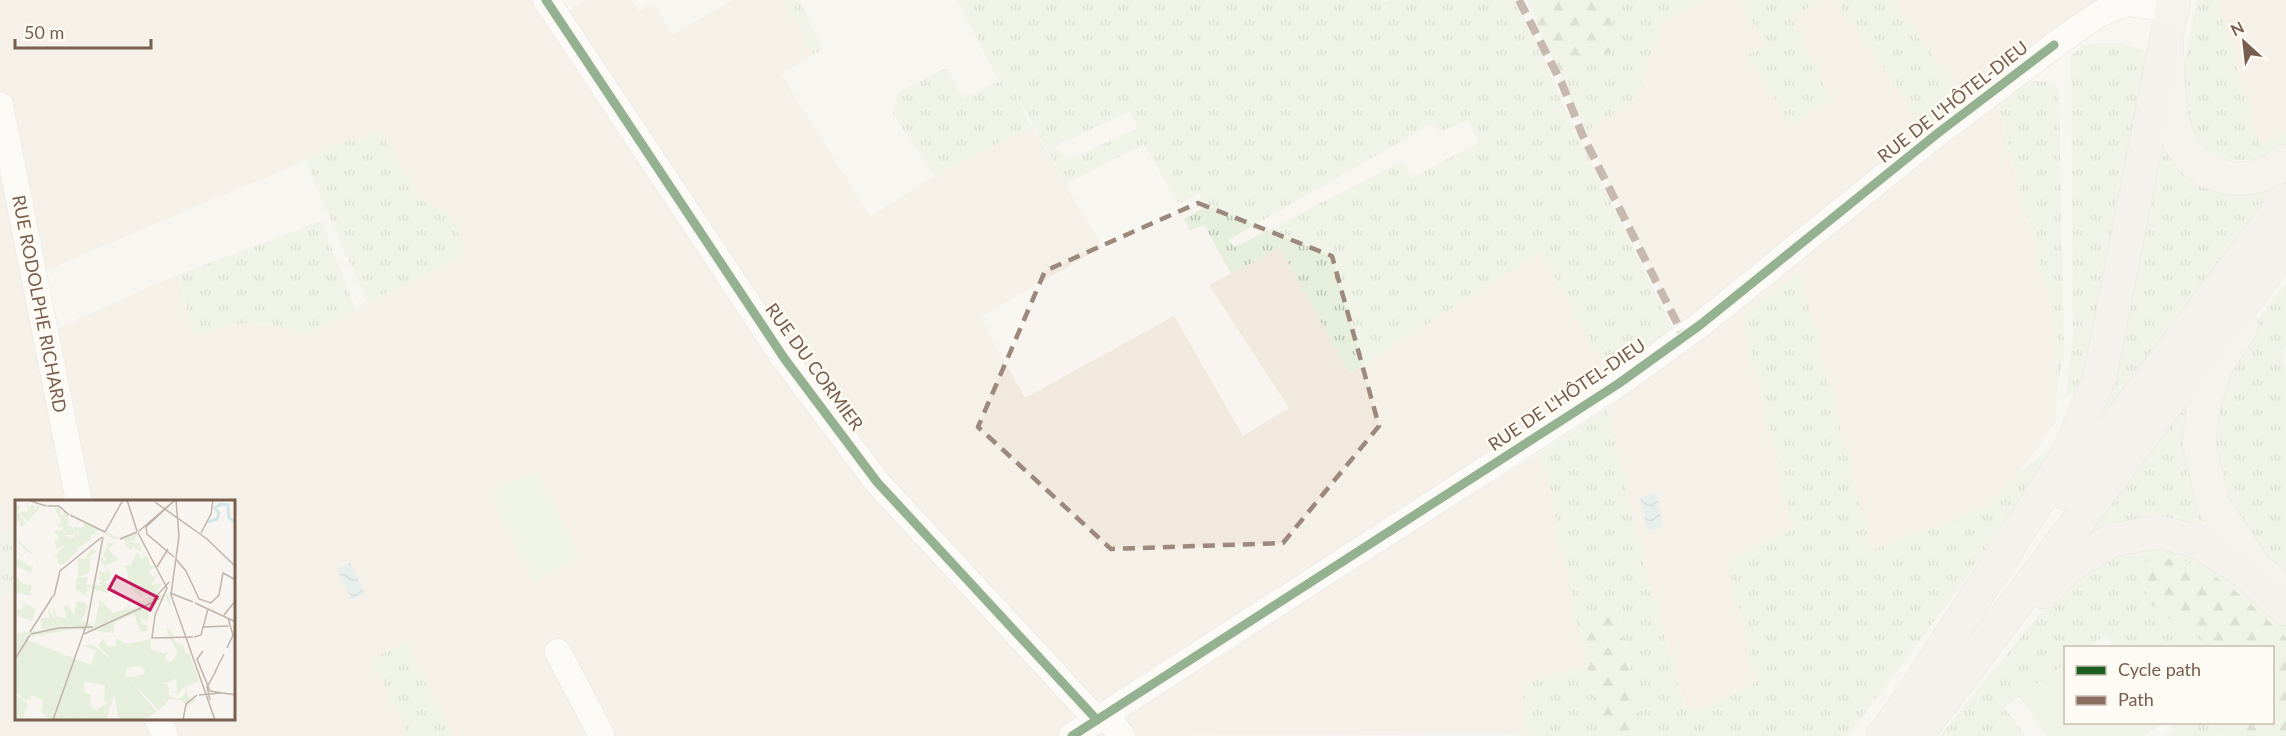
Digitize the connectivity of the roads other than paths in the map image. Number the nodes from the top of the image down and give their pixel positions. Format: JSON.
{"nodes":[{"id":1,"x":546,"y":0,"type":"edge"},
{"id":2,"x":2171,"y":15,"type":"edge"},
{"id":3,"x":0,"y":105,"type":"edge"},
{"id":4,"x":2286,"y":161,"type":"edge"},
{"id":5,"x":2286,"y":200,"type":"edge"},
{"id":6,"x":2286,"y":246,"type":"edge"},
{"id":7,"x":2286,"y":256,"type":"edge"},
{"id":8,"x":79,"y":500,"type":"edge"},
{"id":9,"x":2286,"y":596,"type":"edge"},
{"id":10,"x":2286,"y":609,"type":"edge"},
{"id":11,"x":558,"y":652,"type":"dead end"},
{"id":12,"x":1952,"y":688,"type":"junction"},
{"id":13,"x":1910,"y":701,"type":"junction"},
{"id":14,"x":1101,"y":718,"type":"junction"},
{"id":15,"x":158,"y":721,"type":"edge"},
{"id":16,"x":165,"y":736,"type":"edge"},
{"id":17,"x":602,"y":736,"type":"edge"},
{"id":18,"x":1072,"y":736,"type":"edge"},
{"id":19,"x":1122,"y":736,"type":"edge"},
{"id":20,"x":1883,"y":736,"type":"edge"},
{"id":21,"x":1916,"y":736,"type":"edge"}],
"edges":[{"from":1,"to":14,"type":"street","name":"RUE DU CORMIER"},
{"from":2,"to":4,"type":"main road"},
{"from":2,"to":13,"type":"highway"},
{"from":2,"to":14,"type":"street","name":"RUE DE L'HÔTEL-DIEU"},
{"from":3,"to":8,"type":"street","name":"RUE RODOLPHE RICHARD"},
{"from":5,"to":13,"type":"highway"},
{"from":6,"to":12,"type":"highway"},
{"from":7,"to":9,"type":"main road"},
{"from":10,"to":12,"type":"highway"},
{"from":11,"to":17,"type":"street"},
{"from":12,"to":21,"type":"highway"},
{"from":13,"to":20,"type":"highway"},
{"from":14,"to":18,"type":"street","name":"RUE DE L'HÔTEL-DIEU"},
{"from":14,"to":19,"type":"street","name":"RUE DU CORMIER"},
{"from":15,"to":16,"type":"street"}]}
